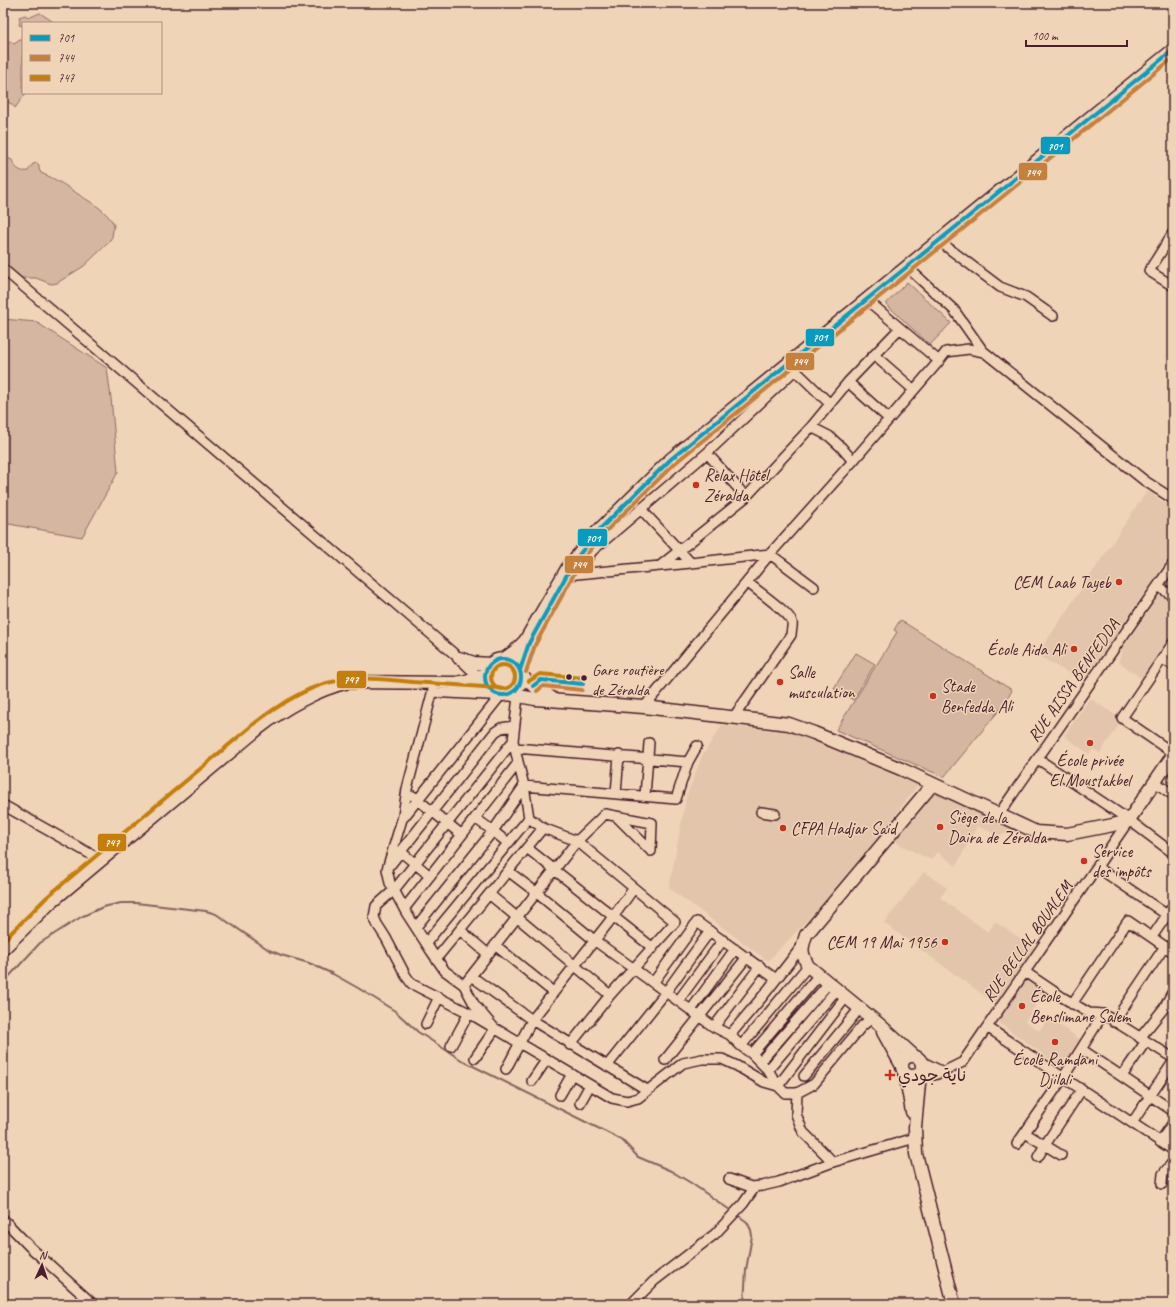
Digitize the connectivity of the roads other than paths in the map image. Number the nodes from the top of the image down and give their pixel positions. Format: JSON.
{"nodes":[{"id":1,"x":1173,"y":50,"type":"edge"},
{"id":2,"x":1173,"y":233,"type":"edge"},
{"id":3,"x":939,"y":241,"type":"junction"},
{"id":4,"x":907,"y":267,"type":"junction"},
{"id":5,"x":3,"y":268,"type":"edge"},
{"id":6,"x":1173,"y":286,"type":"edge"},
{"id":7,"x":867,"y":300,"type":"junction"},
{"id":8,"x":1053,"y":316,"type":"dead end"},
{"id":9,"x":900,"y":328,"type":"junction"},
{"id":10,"x":984,"y":352,"type":"junction"},
{"id":11,"x":874,"y":355,"type":"junction"},
{"id":12,"x":939,"y":361,"type":"junction"},
{"id":13,"x":790,"y":368,"type":"junction"},
{"id":14,"x":848,"y":382,"type":"junction"},
{"id":15,"x":914,"y":390,"type":"junction"},
{"id":16,"x":830,"y":404,"type":"junction"},
{"id":17,"x":889,"y":419,"type":"junction"},
{"id":18,"x":811,"y":427,"type":"junction"},
{"id":19,"x":707,"y":453,"type":"junction"},
{"id":20,"x":853,"y":461,"type":"junction"},
{"id":21,"x":746,"y":497,"type":"junction"},
{"id":22,"x":1173,"y":499,"type":"edge"},
{"id":23,"x":641,"y":509,"type":"junction"},
{"id":24,"x":679,"y":551,"type":"junction"},
{"id":25,"x":770,"y":554,"type":"junction"},
{"id":26,"x":575,"y":560,"type":"junction"},
{"id":27,"x":691,"y":563,"type":"junction"},
{"id":28,"x":1173,"y":564,"type":"edge"},
{"id":29,"x":660,"y":566,"type":"junction"},
{"id":30,"x":583,"y":573,"type":"junction"},
{"id":31,"x":567,"y":575,"type":"junction"},
{"id":32,"x":747,"y":582,"type":"junction"},
{"id":33,"x":1158,"y":586,"type":"junction"},
{"id":34,"x":814,"y":587,"type":"dead end"},
{"id":35,"x":1173,"y":596,"type":"edge"},
{"id":36,"x":1173,"y":643,"type":"edge"},
{"id":37,"x":504,"y":659,"type":"junction"},
{"id":38,"x":1162,"y":659,"type":"junction"},
{"id":39,"x":462,"y":661,"type":"junction"},
{"id":40,"x":1173,"y":665,"type":"edge"},
{"id":41,"x":521,"y":672,"type":"junction"},
{"id":42,"x":485,"y":675,"type":"junction"},
{"id":43,"x":464,"y":682,"type":"junction"},
{"id":44,"x":328,"y":689,"type":"junction"},
{"id":45,"x":433,"y":690,"type":"junction"},
{"id":46,"x":506,"y":695,"type":"junction"},
{"id":47,"x":554,"y":699,"type":"junction"},
{"id":48,"x":644,"y":707,"type":"junction"},
{"id":49,"x":732,"y":718,"type":"junction"},
{"id":50,"x":514,"y":726,"type":"junction"},
{"id":51,"x":649,"y":743,"type":"dead end"},
{"id":52,"x":514,"y":744,"type":"junction"},
{"id":53,"x":697,"y":746,"type":"dead end"},
{"id":54,"x":1173,"y":754,"type":"edge"},
{"id":55,"x":619,"y":755,"type":"junction"},
{"id":56,"x":648,"y":758,"type":"junction"},
{"id":57,"x":1038,"y":759,"type":"junction"},
{"id":58,"x":688,"y":762,"type":"junction"},
{"id":59,"x":518,"y":763,"type":"junction"},
{"id":60,"x":1155,"y":782,"type":"junction"},
{"id":61,"x":932,"y":785,"type":"junction"},
{"id":62,"x":524,"y":786,"type":"junction"},
{"id":63,"x":407,"y":789,"type":"junction"},
{"id":64,"x":616,"y":794,"type":"junction"},
{"id":65,"x":1173,"y":795,"type":"edge"},
{"id":66,"x":645,"y":796,"type":"junction"},
{"id":67,"x":418,"y":800,"type":"junction"},
{"id":68,"x":3,"y":805,"type":"edge"},
{"id":69,"x":432,"y":812,"type":"junction"},
{"id":70,"x":761,"y":812,"type":"dead end"},
{"id":71,"x":775,"y":814,"type":"dead end"},
{"id":72,"x":999,"y":814,"type":"junction"},
{"id":73,"x":616,"y":816,"type":"junction"},
{"id":74,"x":475,"y":818,"type":"junction"},
{"id":75,"x":529,"y":818,"type":"junction"},
{"id":76,"x":402,"y":819,"type":"junction"},
{"id":77,"x":1129,"y":820,"type":"junction"},
{"id":78,"x":448,"y":824,"type":"junction"},
{"id":79,"x":544,"y":828,"type":"junction"},
{"id":80,"x":493,"y":831,"type":"junction"},
{"id":81,"x":462,"y":835,"type":"junction"},
{"id":82,"x":577,"y":841,"type":"junction"},
{"id":83,"x":508,"y":843,"type":"junction"},
{"id":84,"x":527,"y":848,"type":"junction"},
{"id":85,"x":400,"y":851,"type":"junction"},
{"id":86,"x":1173,"y":853,"type":"edge"},
{"id":87,"x":102,"y":860,"type":"junction"},
{"id":88,"x":415,"y":864,"type":"junction"},
{"id":89,"x":1098,"y":867,"type":"junction"},
{"id":90,"x":387,"y":869,"type":"junction"},
{"id":91,"x":555,"y":870,"type":"junction"},
{"id":92,"x":508,"y":871,"type":"junction"},
{"id":93,"x":430,"y":876,"type":"junction"},
{"id":94,"x":634,"y":888,"type":"junction"},
{"id":95,"x":394,"y":890,"type":"junction"},
{"id":96,"x":537,"y":893,"type":"junction"},
{"id":97,"x":489,"y":894,"type":"junction"},
{"id":98,"x":1173,"y":906,"type":"edge"},
{"id":99,"x":404,"y":909,"type":"junction"},
{"id":100,"x":613,"y":917,"type":"junction"},
{"id":101,"x":1170,"y":917,"type":"edge"},
{"id":102,"x":516,"y":918,"type":"junction"},
{"id":103,"x":416,"y":927,"type":"junction"},
{"id":104,"x":460,"y":930,"type":"junction"},
{"id":105,"x":710,"y":931,"type":"junction"},
{"id":106,"x":1152,"y":937,"type":"junction"},
{"id":107,"x":594,"y":940,"type":"junction"},
{"id":108,"x":723,"y":940,"type":"junction"},
{"id":109,"x":426,"y":943,"type":"junction"},
{"id":110,"x":495,"y":945,"type":"junction"},
{"id":111,"x":802,"y":945,"type":"junction"},
{"id":112,"x":1165,"y":946,"type":"junction"},
{"id":113,"x":653,"y":948,"type":"junction"},
{"id":114,"x":3,"y":949,"type":"edge"},
{"id":115,"x":736,"y":949,"type":"junction"},
{"id":116,"x":1173,"y":952,"type":"edge"},
{"id":117,"x":488,"y":954,"type":"junction"},
{"id":118,"x":747,"y":957,"type":"junction"},
{"id":119,"x":436,"y":958,"type":"junction"},
{"id":120,"x":575,"y":965,"type":"junction"},
{"id":121,"x":760,"y":966,"type":"junction"},
{"id":122,"x":808,"y":966,"type":"junction"},
{"id":123,"x":633,"y":968,"type":"junction"},
{"id":124,"x":1025,"y":972,"type":"junction"},
{"id":125,"x":819,"y":975,"type":"junction"},
{"id":126,"x":470,"y":976,"type":"junction"},
{"id":127,"x":776,"y":979,"type":"junction"},
{"id":128,"x":653,"y":983,"type":"junction"},
{"id":129,"x":464,"y":985,"type":"junction"},
{"id":130,"x":833,"y":986,"type":"junction"},
{"id":131,"x":1173,"y":991,"type":"edge"},
{"id":132,"x":553,"y":992,"type":"junction"},
{"id":133,"x":666,"y":992,"type":"junction"},
{"id":134,"x":610,"y":995,"type":"junction"},
{"id":135,"x":763,"y":996,"type":"junction"},
{"id":136,"x":439,"y":997,"type":"junction"},
{"id":137,"x":846,"y":997,"type":"junction"},
{"id":138,"x":678,"y":1001,"type":"junction"},
{"id":139,"x":1072,"y":1004,"type":"junction"},
{"id":140,"x":775,"y":1005,"type":"junction"},
{"id":141,"x":860,"y":1008,"type":"junction"},
{"id":142,"x":691,"y":1010,"type":"junction"},
{"id":143,"x":469,"y":1013,"type":"junction"},
{"id":144,"x":786,"y":1014,"type":"junction"},
{"id":145,"x":1103,"y":1014,"type":"junction"},
{"id":146,"x":701,"y":1017,"type":"junction"},
{"id":147,"x":532,"y":1020,"type":"junction"},
{"id":148,"x":796,"y":1021,"type":"junction"},
{"id":149,"x":876,"y":1022,"type":"junction"},
{"id":150,"x":1114,"y":1022,"type":"junction"},
{"id":151,"x":426,"y":1024,"type":"dead end"},
{"id":152,"x":714,"y":1026,"type":"junction"},
{"id":153,"x":987,"y":1027,"type":"junction"},
{"id":154,"x":495,"y":1028,"type":"junction"},
{"id":155,"x":730,"y":1034,"type":"junction"},
{"id":156,"x":1143,"y":1040,"type":"junction"},
{"id":157,"x":520,"y":1044,"type":"junction"},
{"id":158,"x":570,"y":1044,"type":"junction"},
{"id":159,"x":451,"y":1046,"type":"dead end"},
{"id":160,"x":741,"y":1046,"type":"junction"},
{"id":161,"x":1081,"y":1049,"type":"junction"},
{"id":162,"x":752,"y":1054,"type":"junction"},
{"id":163,"x":475,"y":1058,"type":"dead end"},
{"id":164,"x":1173,"y":1058,"type":"edge"},
{"id":165,"x":546,"y":1059,"type":"junction"},
{"id":166,"x":665,"y":1060,"type":"dead end"},
{"id":167,"x":760,"y":1062,"type":"junction"},
{"id":168,"x":1173,"y":1062,"type":"edge"},
{"id":169,"x":919,"y":1065,"type":"junction"},
{"id":170,"x":607,"y":1066,"type":"junction"},
{"id":171,"x":793,"y":1067,"type":"junction"},
{"id":172,"x":506,"y":1069,"type":"dead end"},
{"id":173,"x":768,"y":1070,"type":"junction"},
{"id":174,"x":904,"y":1070,"type":"junction"},
{"id":175,"x":572,"y":1074,"type":"junction"},
{"id":176,"x":804,"y":1076,"type":"junction"},
{"id":177,"x":1122,"y":1076,"type":"junction"},
{"id":178,"x":1063,"y":1078,"type":"junction"},
{"id":179,"x":532,"y":1081,"type":"dead end"},
{"id":180,"x":814,"y":1084,"type":"junction"},
{"id":181,"x":590,"y":1085,"type":"junction"},
{"id":182,"x":778,"y":1086,"type":"junction"},
{"id":183,"x":1082,"y":1089,"type":"junction"},
{"id":184,"x":647,"y":1090,"type":"junction"},
{"id":185,"x":797,"y":1093,"type":"junction"},
{"id":186,"x":560,"y":1095,"type":"dead end"},
{"id":187,"x":1151,"y":1095,"type":"junction"},
{"id":188,"x":580,"y":1103,"type":"dead end"},
{"id":189,"x":1173,"y":1111,"type":"edge"},
{"id":190,"x":1173,"y":1122,"type":"edge"},
{"id":191,"x":1132,"y":1123,"type":"junction"},
{"id":192,"x":915,"y":1133,"type":"junction"},
{"id":193,"x":1025,"y":1133,"type":"junction"},
{"id":194,"x":1160,"y":1142,"type":"junction"},
{"id":195,"x":1017,"y":1144,"type":"dead end"},
{"id":196,"x":1045,"y":1145,"type":"junction"},
{"id":197,"x":1173,"y":1150,"type":"edge"},
{"id":198,"x":1061,"y":1155,"type":"dead end"},
{"id":199,"x":1038,"y":1157,"type":"dead end"},
{"id":200,"x":833,"y":1162,"type":"junction"},
{"id":201,"x":1173,"y":1162,"type":"edge"},
{"id":202,"x":729,"y":1179,"type":"dead end"},
{"id":203,"x":1162,"y":1184,"type":"dead end"},
{"id":204,"x":755,"y":1187,"type":"junction"},
{"id":205,"x":3,"y":1219,"type":"edge"},
{"id":206,"x":93,"y":1304,"type":"edge"},
{"id":207,"x":631,"y":1304,"type":"edge"},
{"id":208,"x":954,"y":1304,"type":"edge"}],
"edges":[{"from":1,"to":3,"type":"main road"},
{"from":2,"to":6,"type":"street"},
{"from":3,"to":4,"type":"main road"},
{"from":3,"to":8,"type":"street"},
{"from":4,"to":7,"type":"main road"},
{"from":4,"to":10,"type":"street"},
{"from":5,"to":39,"type":"street"},
{"from":7,"to":9,"type":"street"},
{"from":7,"to":13,"type":"main road"},
{"from":9,"to":11,"type":"street"},
{"from":9,"to":12,"type":"street"},
{"from":10,"to":12,"type":"street"},
{"from":10,"to":22,"type":"street"},
{"from":11,"to":14,"type":"street"},
{"from":11,"to":15,"type":"street"},
{"from":12,"to":15,"type":"street"},
{"from":13,"to":16,"type":"street"},
{"from":13,"to":19,"type":"street"},
{"from":13,"to":26,"type":"main road"},
{"from":14,"to":16,"type":"street"},
{"from":14,"to":17,"type":"street"},
{"from":15,"to":17,"type":"street"},
{"from":16,"to":18,"type":"street"},
{"from":17,"to":20,"type":"street"},
{"from":18,"to":20,"type":"street"},
{"from":18,"to":21,"type":"street"},
{"from":19,"to":21,"type":"street"},
{"from":19,"to":23,"type":"street"},
{"from":20,"to":25,"type":"street"},
{"from":21,"to":24,"type":"street"},
{"from":23,"to":24,"type":"street"},
{"from":23,"to":30,"type":"street"},
{"from":24,"to":27,"type":"street"},
{"from":24,"to":29,"type":"street"},
{"from":25,"to":27,"type":"street"},
{"from":25,"to":32,"type":"street"},
{"from":25,"to":34,"type":"street"},
{"from":26,"to":31,"type":"main road"},
{"from":26,"to":37,"type":"main road"},
{"from":27,"to":29,"type":"street"},
{"from":28,"to":33,"type":"street","name":"RUE AISSA BENFEDDA"},
{"from":29,"to":30,"type":"street"},
{"from":30,"to":31,"type":"street"},
{"from":31,"to":41,"type":"main road"},
{"from":32,"to":48,"type":"street"},
{"from":32,"to":49,"type":"street"},
{"from":33,"to":35,"type":"street"},
{"from":33,"to":57,"type":"street","name":"RUE AISSA BENFEDDA"},
{"from":36,"to":38,"type":"street"},
{"from":37,"to":41,"type":"main road"},
{"from":37,"to":42,"type":"main road"},
{"from":38,"to":40,"type":"street"},
{"from":38,"to":54,"type":"street"},
{"from":39,"to":42,"type":"main road"},
{"from":39,"to":43,"type":"main road"},
{"from":41,"to":46,"type":"main road"},
{"from":41,"to":47,"type":"main road"},
{"from":42,"to":43,"type":"main road"},
{"from":42,"to":46,"type":"main road"},
{"from":43,"to":44,"type":"main road"},
{"from":44,"to":45,"type":"main road"},
{"from":44,"to":87,"type":"main road"},
{"from":45,"to":46,"type":"main road"},
{"from":45,"to":63,"type":"street"},
{"from":46,"to":47,"type":"main road"},
{"from":46,"to":50,"type":"street"},
{"from":46,"to":67,"type":"street"},
{"from":47,"to":48,"type":"main road"},
{"from":48,"to":49,"type":"main road"},
{"from":49,"to":61,"type":"main road"},
{"from":50,"to":52,"type":"street"},
{"from":50,"to":69,"type":"street"},
{"from":51,"to":56,"type":"street"},
{"from":52,"to":55,"type":"street"},
{"from":52,"to":59,"type":"street"},
{"from":52,"to":78,"type":"street"},
{"from":53,"to":58,"type":"street"},
{"from":54,"to":60,"type":"main road"},
{"from":55,"to":56,"type":"street"},
{"from":55,"to":64,"type":"street"},
{"from":56,"to":58,"type":"street"},
{"from":56,"to":66,"type":"street"},
{"from":57,"to":72,"type":"street","name":"RUE AISSA BENFEDDA"},
{"from":57,"to":77,"type":"street"},
{"from":58,"to":66,"type":"street"},
{"from":59,"to":62,"type":"street"},
{"from":59,"to":74,"type":"street"},
{"from":60,"to":65,"type":"street"},
{"from":60,"to":77,"type":"main road"},
{"from":61,"to":72,"type":"main road"},
{"from":61,"to":111,"type":"main road"},
{"from":62,"to":64,"type":"street"},
{"from":62,"to":75,"type":"street"},
{"from":62,"to":80,"type":"street"},
{"from":63,"to":67,"type":"street"},
{"from":63,"to":76,"type":"street"},
{"from":64,"to":66,"type":"street"},
{"from":67,"to":69,"type":"street"},
{"from":67,"to":76,"type":"street"},
{"from":68,"to":87,"type":"street"},
{"from":69,"to":78,"type":"street"},
{"from":69,"to":85,"type":"street"},
{"from":70,"to":71,"type":"street"},
{"from":72,"to":77,"type":"main road"},
{"from":73,"to":73,"type":"street"},
{"from":73,"to":82,"type":"street"},
{"from":74,"to":80,"type":"street"},
{"from":74,"to":81,"type":"street"},
{"from":75,"to":79,"type":"street"},
{"from":75,"to":83,"type":"street"},
{"from":76,"to":90,"type":"street"},
{"from":77,"to":86,"type":"street"},
{"from":77,"to":89,"type":"street","name":"RUE BELLAL BOUALEM"},
{"from":78,"to":81,"type":"street"},
{"from":78,"to":88,"type":"street"},
{"from":79,"to":82,"type":"street"},
{"from":79,"to":84,"type":"street"},
{"from":80,"to":83,"type":"street"},
{"from":80,"to":103,"type":"street"},
{"from":81,"to":93,"type":"street"},
{"from":82,"to":91,"type":"street"},
{"from":82,"to":94,"type":"street"},
{"from":83,"to":109,"type":"street"},
{"from":84,"to":91,"type":"street"},
{"from":84,"to":92,"type":"street"},
{"from":85,"to":88,"type":"street"},
{"from":85,"to":90,"type":"street"},
{"from":87,"to":114,"type":"main road"},
{"from":88,"to":93,"type":"street"},
{"from":88,"to":95,"type":"street"},
{"from":89,"to":101,"type":"street"},
{"from":89,"to":124,"type":"street","name":"RUE BELLAL BOUALEM"},
{"from":90,"to":95,"type":"street"},
{"from":91,"to":96,"type":"street"},
{"from":91,"to":100,"type":"street"},
{"from":92,"to":96,"type":"street"},
{"from":92,"to":97,"type":"street"},
{"from":93,"to":99,"type":"street"},
{"from":94,"to":100,"type":"street"},
{"from":94,"to":113,"type":"street"},
{"from":95,"to":99,"type":"street"},
{"from":95,"to":136,"type":"street"},
{"from":96,"to":102,"type":"street"},
{"from":96,"to":107,"type":"street"},
{"from":97,"to":102,"type":"street"},
{"from":97,"to":104,"type":"street"},
{"from":98,"to":101,"type":"street"},
{"from":99,"to":103,"type":"street"},
{"from":100,"to":107,"type":"street"},
{"from":100,"to":113,"type":"street"},
{"from":101,"to":106,"type":"street"},
{"from":102,"to":110,"type":"street"},
{"from":102,"to":120,"type":"street"},
{"from":103,"to":109,"type":"street"},
{"from":104,"to":117,"type":"street"},
{"from":104,"to":119,"type":"street"},
{"from":105,"to":108,"type":"street"},
{"from":105,"to":128,"type":"street"},
{"from":105,"to":133,"type":"street"},
{"from":106,"to":112,"type":"street"},
{"from":106,"to":139,"type":"street"},
{"from":107,"to":120,"type":"street"},
{"from":107,"to":123,"type":"street"},
{"from":108,"to":115,"type":"street"},
{"from":108,"to":138,"type":"street"},
{"from":109,"to":119,"type":"street"},
{"from":110,"to":117,"type":"street"},
{"from":110,"to":132,"type":"street"},
{"from":111,"to":122,"type":"main road"},
{"from":111,"to":127,"type":"street"},
{"from":112,"to":116,"type":"street"},
{"from":112,"to":150,"type":"street"},
{"from":113,"to":123,"type":"street"},
{"from":115,"to":118,"type":"street"},
{"from":115,"to":142,"type":"street"},
{"from":117,"to":126,"type":"street"},
{"from":118,"to":121,"type":"street"},
{"from":118,"to":146,"type":"street"},
{"from":119,"to":129,"type":"street"},
{"from":120,"to":132,"type":"street"},
{"from":120,"to":134,"type":"street"},
{"from":121,"to":127,"type":"street"},
{"from":121,"to":152,"type":"street"},
{"from":122,"to":125,"type":"main road"},
{"from":122,"to":140,"type":"street"},
{"from":123,"to":128,"type":"street"},
{"from":123,"to":134,"type":"street"},
{"from":124,"to":139,"type":"street"},
{"from":124,"to":153,"type":"street","name":"RUE BELLAL BOUALEM"},
{"from":125,"to":130,"type":"main road"},
{"from":125,"to":144,"type":"street"},
{"from":126,"to":129,"type":"street"},
{"from":126,"to":147,"type":"street"},
{"from":127,"to":135,"type":"street"},
{"from":128,"to":133,"type":"street"},
{"from":129,"to":154,"type":"street"},
{"from":130,"to":137,"type":"main road"},
{"from":130,"to":148,"type":"street"},
{"from":130,"to":173,"type":"street"},
{"from":131,"to":156,"type":"street"},
{"from":132,"to":147,"type":"street"},
{"from":133,"to":138,"type":"street"},
{"from":133,"to":170,"type":"street"},
{"from":134,"to":158,"type":"street"},
{"from":135,"to":140,"type":"street"},
{"from":135,"to":155,"type":"street"},
{"from":136,"to":143,"type":"street"},
{"from":136,"to":151,"type":"street"},
{"from":137,"to":141,"type":"main road"},
{"from":137,"to":171,"type":"street"},
{"from":138,"to":142,"type":"street"},
{"from":139,"to":145,"type":"street"},
{"from":140,"to":144,"type":"street"},
{"from":140,"to":160,"type":"street"},
{"from":141,"to":149,"type":"main road"},
{"from":141,"to":176,"type":"street"},
{"from":142,"to":146,"type":"street"},
{"from":143,"to":154,"type":"street"},
{"from":143,"to":159,"type":"street"},
{"from":144,"to":148,"type":"street"},
{"from":144,"to":162,"type":"street"},
{"from":145,"to":150,"type":"street"},
{"from":145,"to":161,"type":"street"},
{"from":146,"to":152,"type":"street"},
{"from":146,"to":166,"type":"street"},
{"from":147,"to":157,"type":"street"},
{"from":147,"to":158,"type":"street"},
{"from":148,"to":167,"type":"street"},
{"from":149,"to":169,"type":"main road"},
{"from":149,"to":174,"type":"main road"},
{"from":149,"to":180,"type":"street"},
{"from":150,"to":156,"type":"street"},
{"from":152,"to":155,"type":"street"},
{"from":153,"to":169,"type":"street","name":"RUE BELLAL BOUALEM"},
{"from":153,"to":178,"type":"street"},
{"from":154,"to":157,"type":"street"},
{"from":154,"to":163,"type":"street"},
{"from":155,"to":160,"type":"street"},
{"from":156,"to":164,"type":"street"},
{"from":156,"to":177,"type":"street"},
{"from":157,"to":165,"type":"street"},
{"from":157,"to":172,"type":"street"},
{"from":158,"to":170,"type":"street"},
{"from":160,"to":162,"type":"street"},
{"from":161,"to":177,"type":"street"},
{"from":161,"to":178,"type":"street"},
{"from":162,"to":167,"type":"street"},
{"from":165,"to":175,"type":"street"},
{"from":165,"to":179,"type":"street"},
{"from":167,"to":173,"type":"street"},
{"from":168,"to":187,"type":"street"},
{"from":169,"to":174,"type":"main road"},
{"from":169,"to":174,"type":"main road"},
{"from":169,"to":192,"type":"main road"},
{"from":170,"to":184,"type":"street"},
{"from":171,"to":176,"type":"street"},
{"from":171,"to":182,"type":"street"},
{"from":173,"to":182,"type":"street"},
{"from":174,"to":192,"type":"main road"},
{"from":175,"to":181,"type":"street"},
{"from":175,"to":186,"type":"street"},
{"from":176,"to":180,"type":"street"},
{"from":177,"to":187,"type":"street"},
{"from":178,"to":183,"type":"street"},
{"from":178,"to":193,"type":"street"},
{"from":180,"to":185,"type":"street"},
{"from":181,"to":184,"type":"street"},
{"from":181,"to":188,"type":"street"},
{"from":182,"to":184,"type":"street"},
{"from":182,"to":185,"type":"street"},
{"from":183,"to":191,"type":"street"},
{"from":183,"to":196,"type":"street"},
{"from":185,"to":200,"type":"street"},
{"from":187,"to":189,"type":"street"},
{"from":187,"to":191,"type":"street"},
{"from":190,"to":194,"type":"street"},
{"from":191,"to":194,"type":"street"},
{"from":192,"to":200,"type":"street"},
{"from":192,"to":208,"type":"main road"},
{"from":193,"to":195,"type":"street"},
{"from":193,"to":196,"type":"street"},
{"from":194,"to":197,"type":"street"},
{"from":196,"to":198,"type":"street"},
{"from":196,"to":199,"type":"street"},
{"from":200,"to":204,"type":"street"},
{"from":201,"to":203,"type":"street"},
{"from":202,"to":204,"type":"street"},
{"from":204,"to":207,"type":"street"},
{"from":205,"to":206,"type":"street"}]}
